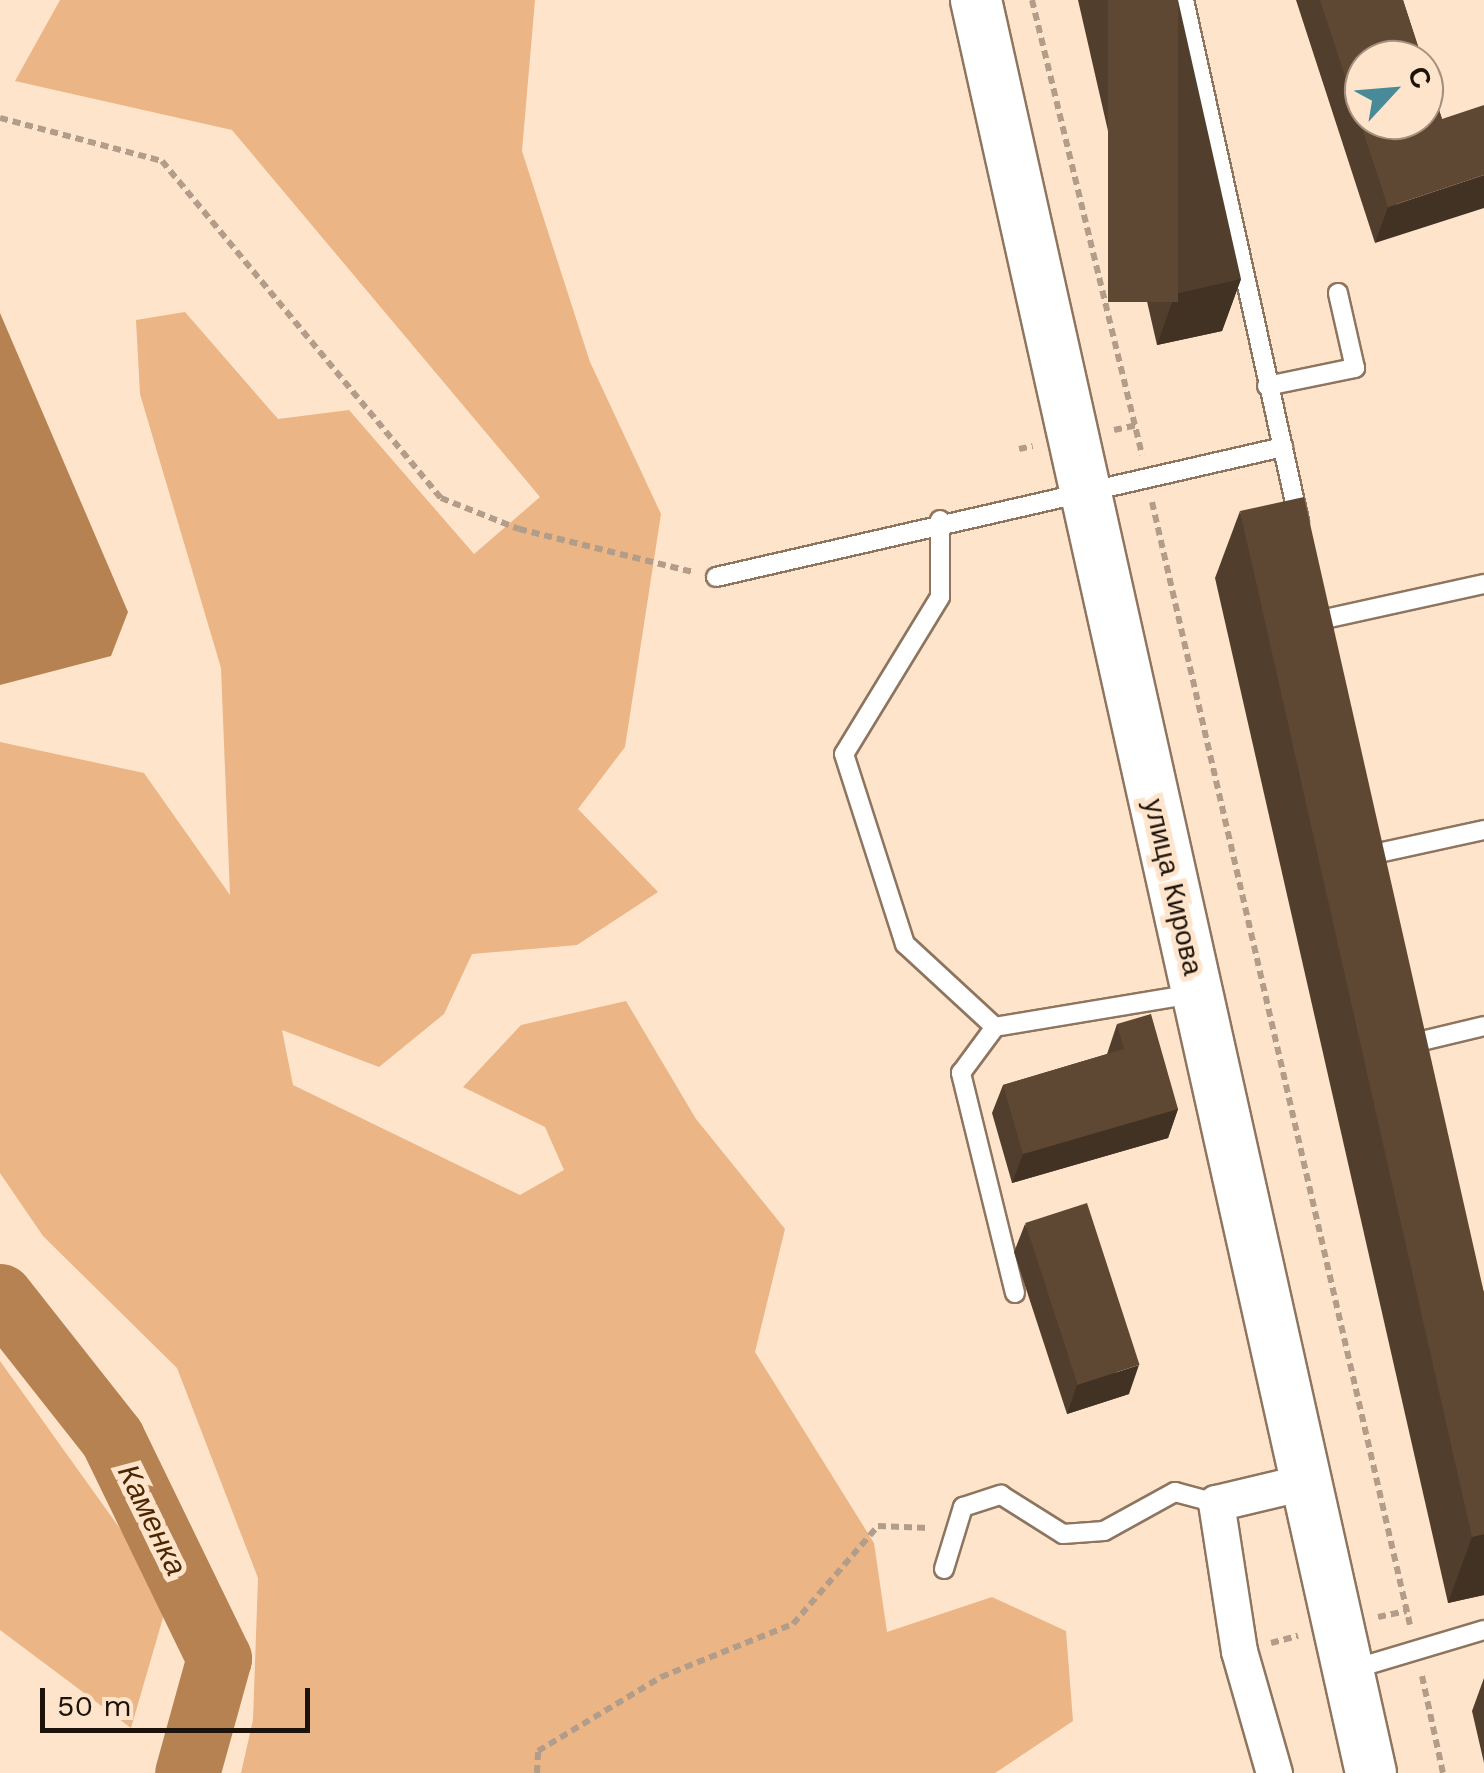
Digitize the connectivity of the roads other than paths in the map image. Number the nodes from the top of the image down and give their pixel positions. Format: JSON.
{"nodes":[{"id":1,"x":976,"y":0,"type":"edge"},
{"id":2,"x":1184,"y":0,"type":"edge"},
{"id":3,"x":1338,"y":293,"type":"dead end"},
{"id":4,"x":1268,"y":386,"type":"junction"},
{"id":5,"x":1283,"y":447,"type":"junction"},
{"id":6,"x":1082,"y":489,"type":"junction"},
{"id":7,"x":940,"y":520,"type":"junction"},
{"id":8,"x":1304,"y":544,"type":"edge"},
{"id":9,"x":716,"y":578,"type":"road end"},
{"id":10,"x":1484,"y":584,"type":"edge"},
{"id":11,"x":1316,"y":601,"type":"edge"},
{"id":12,"x":1320,"y":620,"type":"junction"},
{"id":13,"x":1325,"y":640,"type":"edge"},
{"id":14,"x":1484,"y":830,"type":"edge"},
{"id":15,"x":1370,"y":834,"type":"edge"},
{"id":16,"x":1197,"y":993,"type":"junction"},
{"id":17,"x":1484,"y":1026,"type":"edge"},
{"id":18,"x":995,"y":1027,"type":"junction"},
{"id":19,"x":1418,"y":1042,"type":"edge"},
{"id":20,"x":1015,"y":1293,"type":"dead end"},
{"id":21,"x":1308,"y":1482,"type":"junction"},
{"id":22,"x":1216,"y":1503,"type":"junction"},
{"id":23,"x":944,"y":1569,"type":"dead end"},
{"id":24,"x":1484,"y":1630,"type":"edge"},
{"id":25,"x":1348,"y":1670,"type":"junction"},
{"id":26,"x":1274,"y":1773,"type":"edge"},
{"id":27,"x":1371,"y":1773,"type":"edge"}],
"edges":[{"from":1,"to":6,"type":"street","name":"улица Кирова"},
{"from":2,"to":4,"type":"lane"},
{"from":3,"to":4,"type":"lane"},
{"from":4,"to":5,"type":"lane"},
{"from":5,"to":6,"type":"lane"},
{"from":5,"to":8,"type":"lane"},
{"from":6,"to":7,"type":"lane"},
{"from":6,"to":16,"type":"street","name":"улица Кирова"},
{"from":7,"to":9,"type":"lane"},
{"from":7,"to":18,"type":"lane"},
{"from":10,"to":12,"type":"lane"},
{"from":11,"to":12,"type":"lane"},
{"from":12,"to":13,"type":"lane"},
{"from":14,"to":15,"type":"lane"},
{"from":16,"to":18,"type":"lane"},
{"from":16,"to":21,"type":"street","name":"улица Кирова"},
{"from":17,"to":19,"type":"lane"},
{"from":18,"to":20,"type":"lane"},
{"from":21,"to":22,"type":"street"},
{"from":21,"to":25,"type":"street","name":"улица Кирова"},
{"from":22,"to":23,"type":"lane"},
{"from":22,"to":26,"type":"street"},
{"from":24,"to":25,"type":"lane"},
{"from":25,"to":27,"type":"street","name":"улица Кирова"}]}
